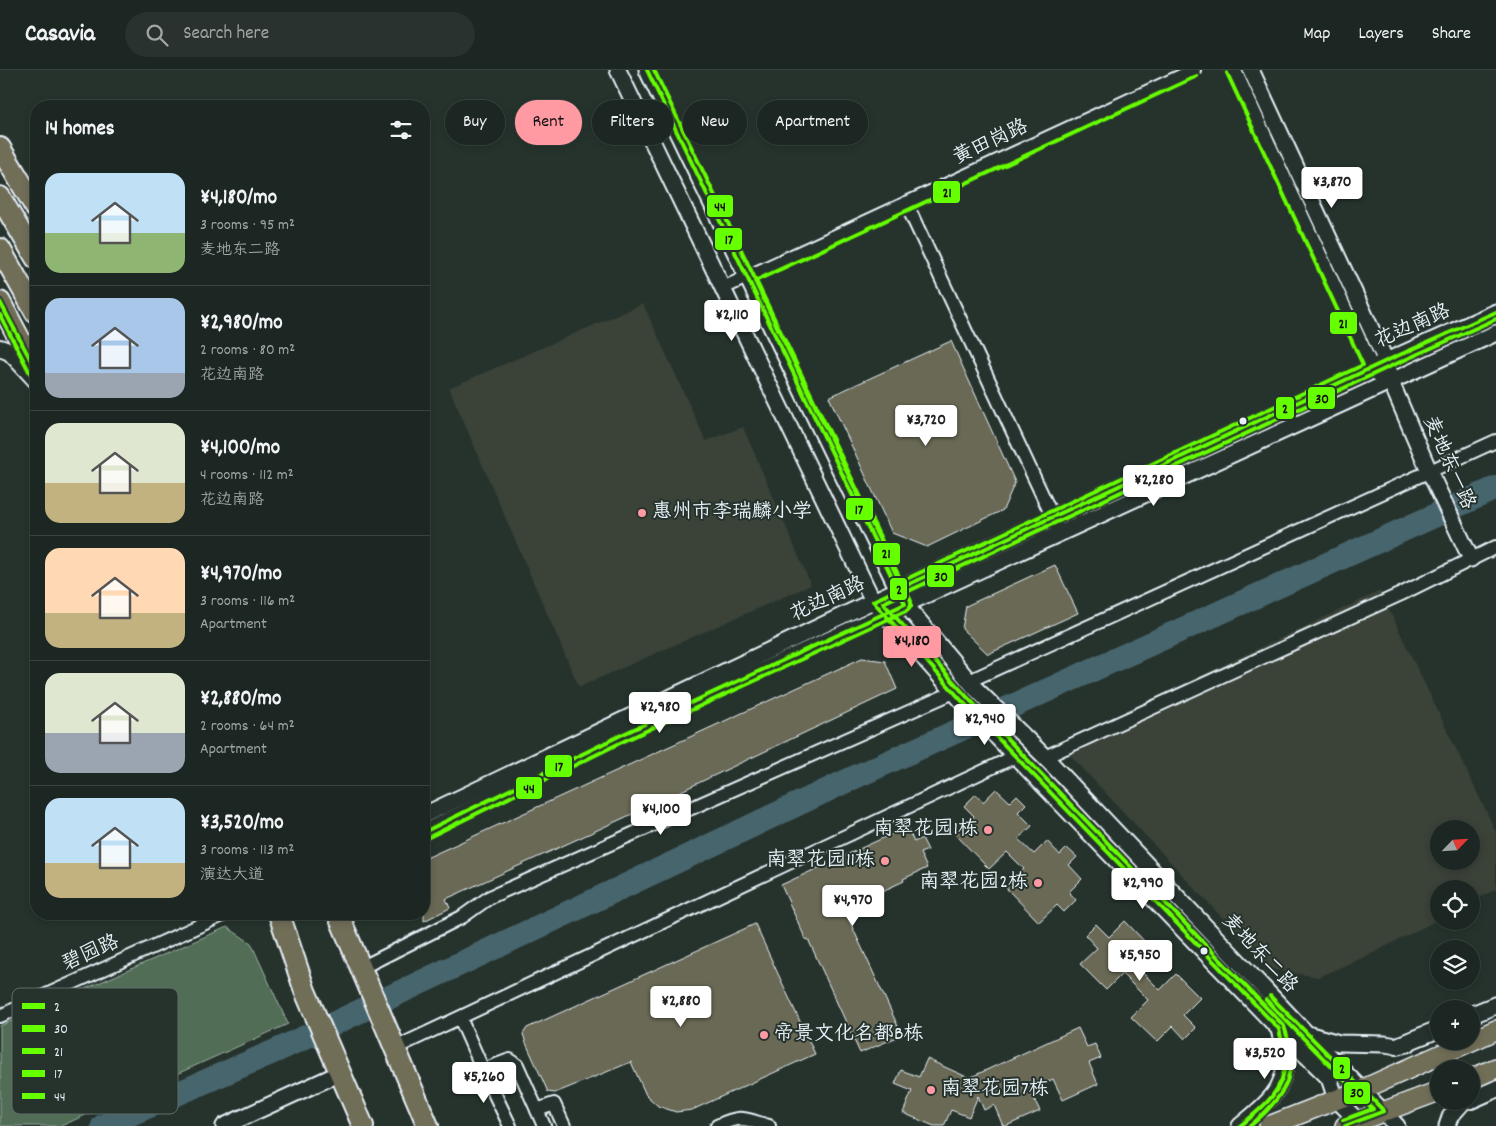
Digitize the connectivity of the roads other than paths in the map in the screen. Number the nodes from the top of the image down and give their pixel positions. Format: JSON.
{"nodes":[{"id":1,"x":618,"y":70,"type":"edge"},
{"id":2,"x":648,"y":70,"type":"edge"},
{"id":3,"x":1194,"y":70,"type":"edge"},
{"id":4,"x":1233,"y":70,"type":"edge"},
{"id":5,"x":1251,"y":70,"type":"edge"},
{"id":6,"x":0,"y":148,"type":"edge"},
{"id":7,"x":0,"y":197,"type":"edge"},
{"id":8,"x":30,"y":198,"type":"edge"},
{"id":9,"x":906,"y":203,"type":"junction"},
{"id":10,"x":30,"y":248,"type":"edge"},
{"id":11,"x":0,"y":249,"type":"edge"},
{"id":12,"x":747,"y":278,"type":"junction"},
{"id":13,"x":723,"y":288,"type":"junction"},
{"id":14,"x":0,"y":302,"type":"edge"},
{"id":15,"x":30,"y":302,"type":"edge"},
{"id":16,"x":1496,"y":312,"type":"edge"},
{"id":17,"x":1496,"y":333,"type":"edge"},
{"id":18,"x":0,"y":348,"type":"edge"},
{"id":19,"x":30,"y":359,"type":"edge"},
{"id":20,"x":1386,"y":360,"type":"junction"},
{"id":21,"x":1371,"y":368,"type":"junction"},
{"id":22,"x":30,"y":374,"type":"edge"},
{"id":23,"x":1390,"y":382,"type":"junction"},
{"id":24,"x":1496,"y":441,"type":"edge"},
{"id":25,"x":1430,"y":473,"type":"junction"},
{"id":26,"x":1052,"y":518,"type":"junction"},
{"id":27,"x":1060,"y":533,"type":"junction"},
{"id":28,"x":1496,"y":546,"type":"edge"},
{"id":29,"x":1471,"y":559,"type":"junction"},
{"id":30,"x":897,"y":590,"type":"junction"},
{"id":31,"x":873,"y":601,"type":"junction"},
{"id":32,"x":905,"y":604,"type":"junction"},
{"id":33,"x":885,"y":614,"type":"junction"},
{"id":34,"x":972,"y":684,"type":"junction"},
{"id":35,"x":958,"y":697,"type":"junction"},
{"id":36,"x":1016,"y":756,"type":"junction"},
{"id":37,"x":1045,"y":757,"type":"junction"},
{"id":38,"x":430,"y":812,"type":"edge"},
{"id":39,"x":430,"y":829,"type":"edge"},
{"id":40,"x":212,"y":920,"type":"edge"},
{"id":41,"x":281,"y":920,"type":"edge"},
{"id":42,"x":341,"y":920,"type":"edge"},
{"id":43,"x":361,"y":968,"type":"junction"},
{"id":44,"x":62,"y":988,"type":"edge"},
{"id":45,"x":1496,"y":1005,"type":"edge"},
{"id":46,"x":12,"y":1011,"type":"edge"},
{"id":47,"x":1480,"y":1011,"type":"edge"},
{"id":48,"x":0,"y":1016,"type":"edge"},
{"id":49,"x":460,"y":1018,"type":"junction"},
{"id":50,"x":1279,"y":1029,"type":"junction"},
{"id":51,"x":1430,"y":1033,"type":"edge"},
{"id":52,"x":1307,"y":1034,"type":"junction"},
{"id":53,"x":1489,"y":1037,"type":"edge"},
{"id":54,"x":1430,"y":1039,"type":"edge"},
{"id":55,"x":1397,"y":1046,"type":"junction"},
{"id":56,"x":395,"y":1048,"type":"junction"},
{"id":57,"x":483,"y":1070,"type":"junction"},
{"id":58,"x":340,"y":1073,"type":"junction"},
{"id":59,"x":1496,"y":1089,"type":"edge"},
{"id":60,"x":1361,"y":1090,"type":"junction"},
{"id":61,"x":1430,"y":1094,"type":"edge"},
{"id":62,"x":1480,"y":1096,"type":"edge"},
{"id":63,"x":1336,"y":1099,"type":"junction"},
{"id":64,"x":537,"y":1110,"type":"junction"},
{"id":65,"x":1457,"y":1110,"type":"edge"},
{"id":66,"x":1384,"y":1111,"type":"junction"},
{"id":67,"x":1356,"y":1124,"type":"edge"},
{"id":68,"x":224,"y":1126,"type":"edge"},
{"id":69,"x":363,"y":1126,"type":"edge"},
{"id":70,"x":428,"y":1126,"type":"edge"},
{"id":71,"x":510,"y":1126,"type":"edge"},
{"id":72,"x":544,"y":1126,"type":"edge"},
{"id":73,"x":564,"y":1126,"type":"edge"},
{"id":74,"x":718,"y":1126,"type":"edge"},
{"id":75,"x":769,"y":1126,"type":"edge"},
{"id":76,"x":1240,"y":1126,"type":"edge"},
{"id":77,"x":1269,"y":1126,"type":"edge"},
{"id":78,"x":1397,"y":1126,"type":"edge"},
{"id":79,"x":1447,"y":1126,"type":"edge"}],
"edges":[{"from":1,"to":13,"type":"street"},
{"from":2,"to":12,"type":"street"},
{"from":3,"to":9,"type":"street","name":"黄田岗路"},
{"from":4,"to":21,"type":"street","name":"麦地东一路"},
{"from":5,"to":20,"type":"street","name":"麦地东一路"},
{"from":6,"to":8,"type":"highway"},
{"from":7,"to":10,"type":"highway"},
{"from":9,"to":12,"type":"street","name":"黄田岗路"},
{"from":9,"to":26,"type":"street"},
{"from":11,"to":15,"type":"highway"},
{"from":12,"to":13,"type":"street","name":"黄田岗路"},
{"from":12,"to":30,"type":"street"},
{"from":13,"to":31,"type":"street"},
{"from":14,"to":19,"type":"highway"},
{"from":16,"to":20,"type":"street","name":"花边南路"},
{"from":17,"to":23,"type":"street","name":"花边南路"},
{"from":18,"to":22,"type":"main road"},
{"from":20,"to":21,"type":"street","name":"花边南路"},
{"from":20,"to":23,"type":"street","name":"麦地东一路"},
{"from":21,"to":23,"type":"street","name":"麦地东一路"},
{"from":21,"to":26,"type":"street","name":"花边南路"},
{"from":23,"to":25,"type":"street","name":"麦地东一路"},
{"from":23,"to":27,"type":"street","name":"花边南路"},
{"from":24,"to":25,"type":"street"},
{"from":25,"to":29,"type":"street","name":"麦地东一路"},
{"from":25,"to":34,"type":"street"},
{"from":26,"to":27,"type":"street"},
{"from":26,"to":30,"type":"street","name":"花边南路"},
{"from":27,"to":32,"type":"street","name":"花边南路"},
{"from":28,"to":29,"type":"street"},
{"from":29,"to":37,"type":"street"},
{"from":30,"to":31,"type":"street","name":"花边南路"},
{"from":30,"to":32,"type":"street"},
{"from":31,"to":33,"type":"street"},
{"from":31,"to":38,"type":"street","name":"花边南路"},
{"from":32,"to":33,"type":"street","name":"花边南路"},
{"from":32,"to":34,"type":"street"},
{"from":33,"to":35,"type":"street"},
{"from":33,"to":39,"type":"street","name":"花边南路"},
{"from":34,"to":37,"type":"street","name":"麦地东二路"},
{"from":35,"to":36,"type":"street","name":"麦地东二路"},
{"from":35,"to":43,"type":"street"},
{"from":36,"to":49,"type":"street"},
{"from":36,"to":50,"type":"street","name":"麦地东二路"},
{"from":37,"to":52,"type":"street","name":"麦地东二路"},
{"from":40,"to":44,"type":"street","name":"碧园路"},
{"from":41,"to":58,"type":"highway"},
{"from":42,"to":43,"type":"highway"},
{"from":43,"to":56,"type":"highway"},
{"from":45,"to":47,"type":"main road"},
{"from":46,"to":48,"type":"street","name":"碧园路"},
{"from":49,"to":56,"type":"street"},
{"from":49,"to":57,"type":"street"},
{"from":50,"to":63,"type":"street","name":"麦地东二路"},
{"from":50,"to":76,"type":"street"},
{"from":51,"to":55,"type":"main road"},
{"from":52,"to":55,"type":"street"},
{"from":52,"to":60,"type":"street","name":"麦地东二路"},
{"from":53,"to":60,"type":"main road"},
{"from":54,"to":55,"type":"street"},
{"from":56,"to":70,"type":"highway"},
{"from":57,"to":64,"type":"street"},
{"from":57,"to":71,"type":"street"},
{"from":58,"to":68,"type":"street"},
{"from":58,"to":69,"type":"highway"},
{"from":59,"to":62,"type":"main road"},
{"from":60,"to":63,"type":"main road"},
{"from":60,"to":66,"type":"street","name":"麦地东二路"},
{"from":61,"to":66,"type":"main road"},
{"from":63,"to":67,"type":"street"},
{"from":63,"to":77,"type":"main road"},
{"from":64,"to":72,"type":"street"},
{"from":64,"to":73,"type":"street"},
{"from":65,"to":79,"type":"street"},
{"from":66,"to":67,"type":"main road"},
{"from":66,"to":78,"type":"street","name":"麦地东二路"},
{"from":74,"to":75,"type":"street"}]}
